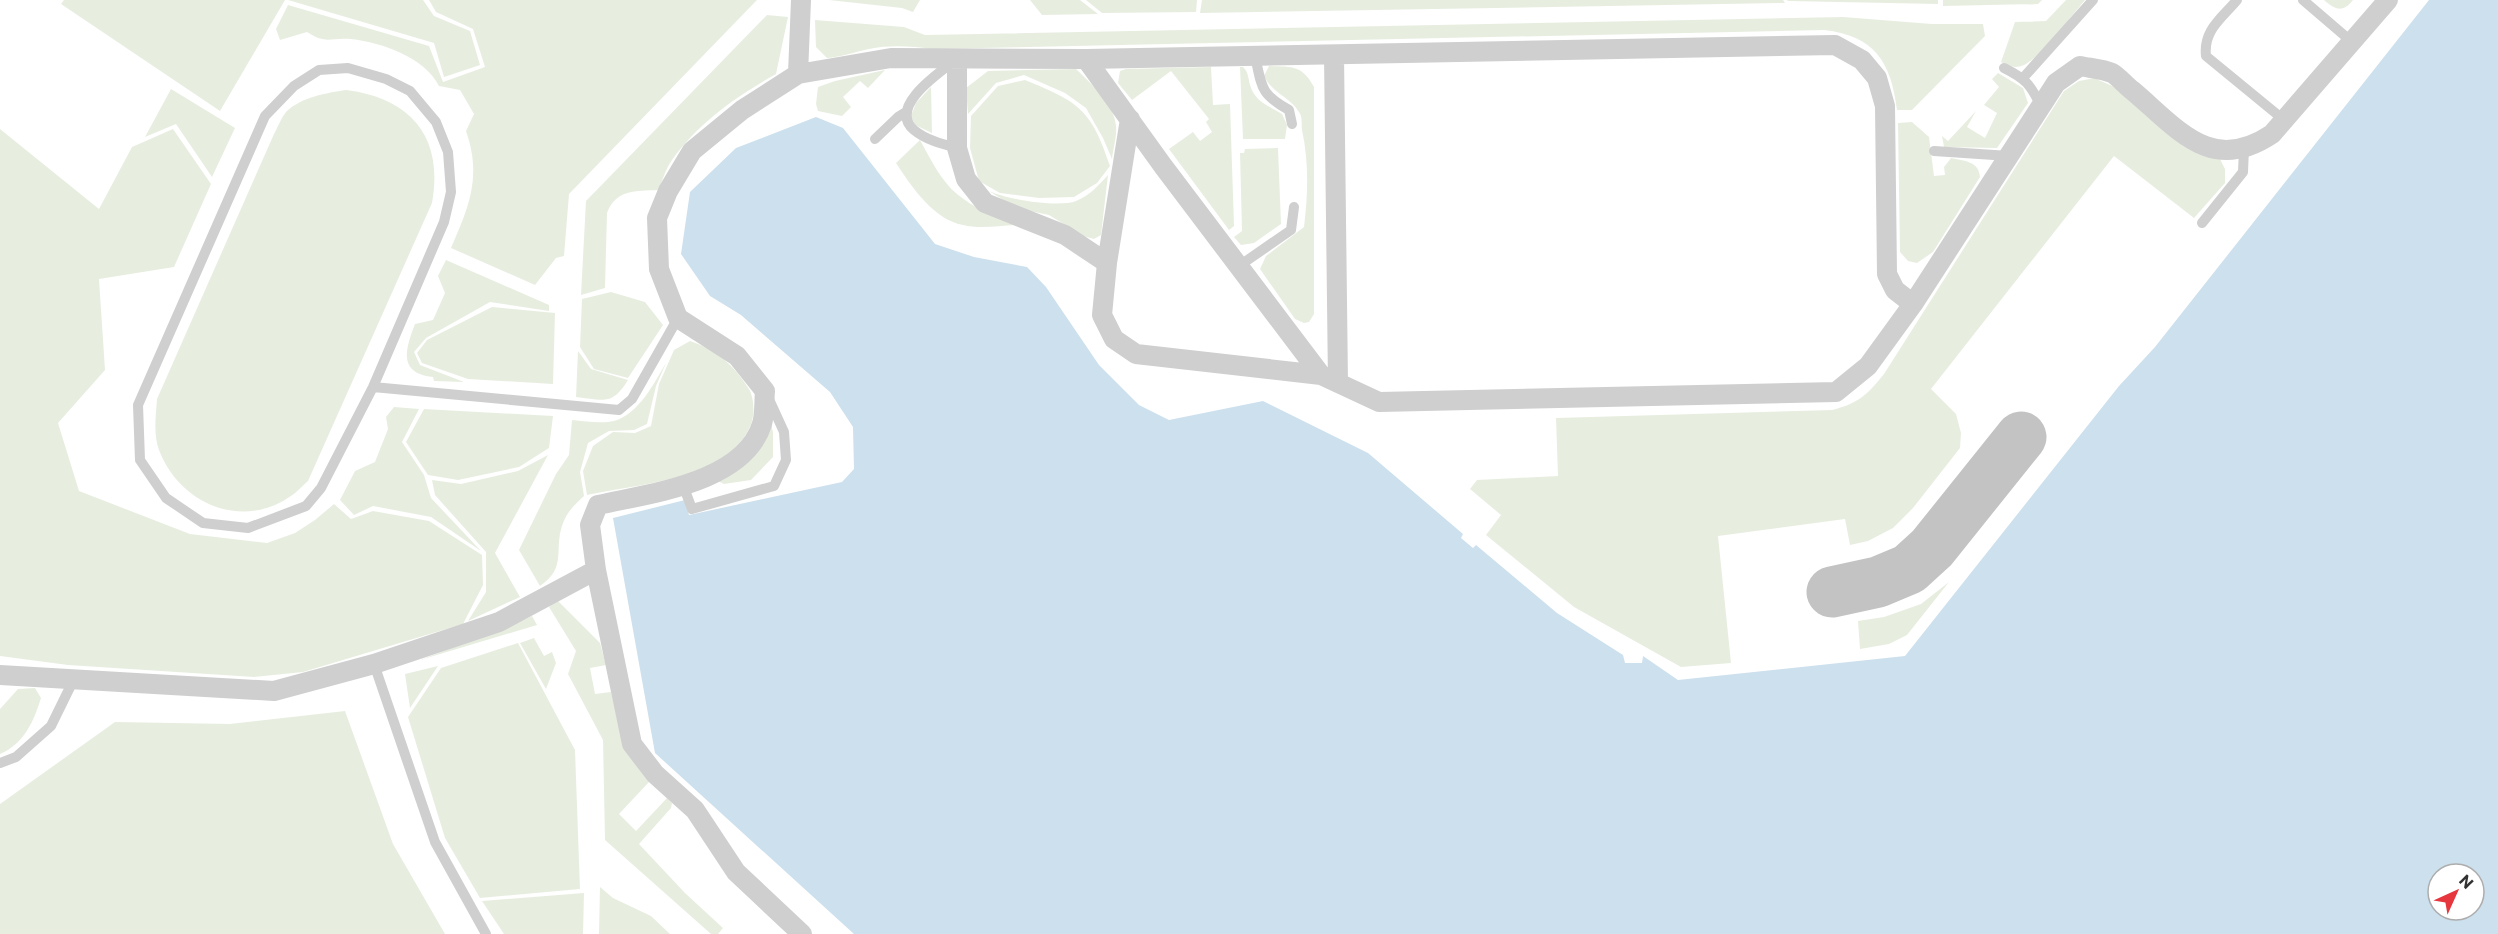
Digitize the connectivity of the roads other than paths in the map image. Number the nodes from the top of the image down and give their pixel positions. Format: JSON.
{"nodes":[{"id":1,"x":801,"y":0,"type":"edge"},
{"id":2,"x":2093,"y":0,"type":"edge"},
{"id":3,"x":2237,"y":0,"type":"edge"},
{"id":4,"x":2303,"y":0,"type":"edge"},
{"id":5,"x":2388,"y":0,"type":"edge"},
{"id":6,"x":2352,"y":42,"type":"junction"},
{"id":7,"x":1334,"y":55,"type":"junction"},
{"id":8,"x":1255,"y":56,"type":"junction"},
{"id":9,"x":957,"y":59,"type":"junction"},
{"id":10,"x":1086,"y":59,"type":"junction"},
{"id":11,"x":2004,"y":68,"type":"dead end"},
{"id":12,"x":798,"y":74,"type":"junction"},
{"id":13,"x":2023,"y":78,"type":"junction"},
{"id":14,"x":2041,"y":106,"type":"junction"},
{"id":15,"x":906,"y":112,"type":"junction"},
{"id":16,"x":1130,"y":119,"type":"junction"},
{"id":17,"x":2284,"y":120,"type":"junction"},
{"id":18,"x":1292,"y":124,"type":"dead end"},
{"id":19,"x":875,"y":139,"type":"dead end"},
{"id":20,"x":957,"y":148,"type":"junction"},
{"id":21,"x":2244,"y":148,"type":"junction"},
{"id":22,"x":1934,"y":151,"type":"dead end"},
{"id":23,"x":2009,"y":156,"type":"junction"},
{"id":24,"x":1294,"y":207,"type":"dead end"},
{"id":25,"x":2202,"y":224,"type":"dead end"},
{"id":26,"x":1107,"y":264,"type":"junction"},
{"id":27,"x":1239,"y":266,"type":"junction"},
{"id":28,"x":1913,"y":304,"type":"junction"},
{"id":29,"x":678,"y":318,"type":"junction"},
{"id":30,"x":1330,"y":379,"type":"junction"},
{"id":31,"x":373,"y":387,"type":"junction"},
{"id":32,"x":765,"y":391,"type":"junction"},
{"id":33,"x":683,"y":485,"type":"junction"},
{"id":34,"x":596,"y":570,"type":"junction"},
{"id":35,"x":374,"y":664,"type":"junction"},
{"id":36,"x":0,"y":675,"type":"edge"},
{"id":37,"x":74,"y":679,"type":"junction"},
{"id":38,"x":0,"y":764,"type":"edge"},
{"id":39,"x":486,"y":934,"type":"edge"},
{"id":40,"x":802,"y":934,"type":"edge"}],
"edges":[{"from":1,"to":12,"type":"street"},
{"from":2,"to":13,"type":"lane"},
{"from":3,"to":17,"type":"lane"},
{"from":4,"to":6,"type":"lane"},
{"from":5,"to":6,"type":"street"},
{"from":6,"to":17,"type":"street"},
{"from":7,"to":8,"type":"street"},
{"from":7,"to":28,"type":"street"},
{"from":7,"to":30,"type":"street"},
{"from":8,"to":10,"type":"street"},
{"from":8,"to":18,"type":"lane"},
{"from":9,"to":10,"type":"street"},
{"from":9,"to":12,"type":"street"},
{"from":9,"to":15,"type":"lane"},
{"from":9,"to":20,"type":"street"},
{"from":10,"to":16,"type":"street"},
{"from":11,"to":13,"type":"lane"},
{"from":12,"to":29,"type":"street"},
{"from":13,"to":14,"type":"lane"},
{"from":14,"to":21,"type":"street"},
{"from":14,"to":23,"type":"street"},
{"from":15,"to":19,"type":"lane"},
{"from":15,"to":20,"type":"lane"},
{"from":16,"to":26,"type":"street"},
{"from":16,"to":27,"type":"street"},
{"from":17,"to":21,"type":"street"},
{"from":20,"to":26,"type":"street"},
{"from":21,"to":25,"type":"lane"},
{"from":22,"to":23,"type":"lane"},
{"from":23,"to":28,"type":"street"},
{"from":24,"to":27,"type":"lane"},
{"from":26,"to":30,"type":"street"},
{"from":27,"to":30,"type":"street"},
{"from":28,"to":30,"type":"street"},
{"from":29,"to":31,"type":"lane"},
{"from":29,"to":32,"type":"street"},
{"from":31,"to":31,"type":"lane"},
{"from":32,"to":33,"type":"street"},
{"from":32,"to":33,"type":"lane"},
{"from":33,"to":34,"type":"street"},
{"from":34,"to":35,"type":"street"},
{"from":34,"to":40,"type":"street"},
{"from":35,"to":37,"type":"street"},
{"from":35,"to":39,"type":"lane"},
{"from":36,"to":37,"type":"street"},
{"from":37,"to":38,"type":"lane"}]}
